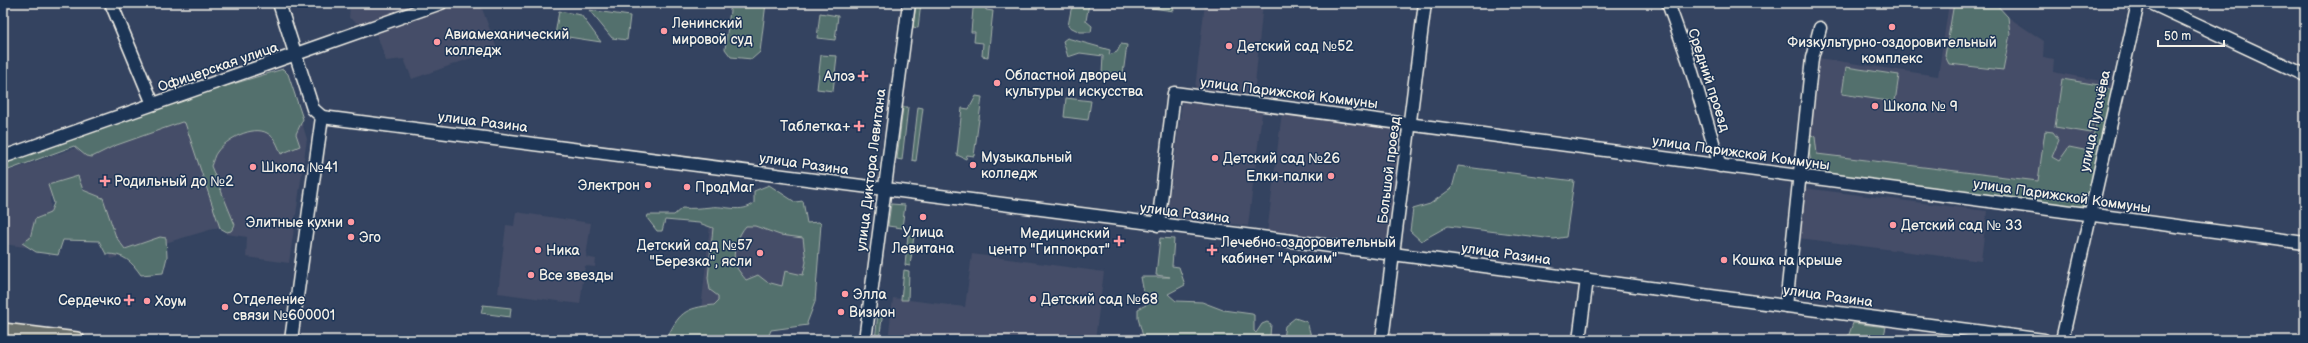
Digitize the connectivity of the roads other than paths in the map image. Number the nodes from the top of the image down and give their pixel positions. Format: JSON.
{"nodes":[{"id":1,"x":111,"y":3,"type":"edge"},
{"id":2,"x":279,"y":3,"type":"edge"},
{"id":3,"x":441,"y":3,"type":"edge"},
{"id":4,"x":909,"y":3,"type":"edge"},
{"id":5,"x":1424,"y":3,"type":"edge"},
{"id":6,"x":1668,"y":3,"type":"edge"},
{"id":7,"x":2138,"y":3,"type":"edge"},
{"id":8,"x":2151,"y":3,"type":"edge"},
{"id":9,"x":1820,"y":28,"type":"dead end"},
{"id":10,"x":296,"y":55,"type":"junction"},
{"id":11,"x":2305,"y":75,"type":"edge"},
{"id":12,"x":153,"y":104,"type":"junction"},
{"id":13,"x":322,"y":117,"type":"junction"},
{"id":14,"x":1410,"y":123,"type":"junction"},
{"id":15,"x":3,"y":157,"type":"edge"},
{"id":16,"x":1720,"y":166,"type":"junction"},
{"id":17,"x":1800,"y":176,"type":"junction"},
{"id":18,"x":884,"y":190,"type":"junction"},
{"id":19,"x":2090,"y":214,"type":"junction"},
{"id":20,"x":1158,"y":225,"type":"junction"},
{"id":21,"x":2305,"y":243,"type":"edge"},
{"id":22,"x":1393,"y":254,"type":"junction"},
{"id":23,"x":1587,"y":279,"type":"junction"},
{"id":24,"x":1786,"y":306,"type":"junction"},
{"id":25,"x":3,"y":331,"type":"edge"},
{"id":26,"x":77,"y":340,"type":"edge"},
{"id":27,"x":291,"y":340,"type":"edge"},
{"id":28,"x":865,"y":340,"type":"edge"},
{"id":29,"x":1382,"y":340,"type":"edge"},
{"id":30,"x":1579,"y":340,"type":"edge"},
{"id":31,"x":2044,"y":340,"type":"edge"},
{"id":32,"x":2062,"y":340,"type":"edge"}],
"edges":[{"from":1,"to":12,"type":"street"},
{"from":2,"to":10,"type":"street"},
{"from":3,"to":10,"type":"street","name":"Офицерская улица"},
{"from":4,"to":18,"type":"street","name":"улица Диктора Левитана"},
{"from":5,"to":14,"type":"street","name":"Большой проезд"},
{"from":6,"to":16,"type":"street","name":"Средний проезд"},
{"from":7,"to":19,"type":"street","name":"улица Пугачёва"},
{"from":8,"to":11,"type":"street"},
{"from":9,"to":17,"type":"street"},
{"from":10,"to":12,"type":"street","name":"Офицерская улица"},
{"from":10,"to":13,"type":"street"},
{"from":12,"to":15,"type":"street","name":"Офицерская улица"},
{"from":13,"to":18,"type":"street","name":"улица Разина"},
{"from":13,"to":27,"type":"street"},
{"from":14,"to":16,"type":"street","name":"улица Парижской Коммуны"},
{"from":14,"to":20,"type":"street","name":"улица Парижской Коммуны"},
{"from":14,"to":22,"type":"street","name":"Большой проезд"},
{"from":16,"to":17,"type":"street","name":"улица Парижской Коммуны"},
{"from":17,"to":19,"type":"street","name":"улица Парижской Коммуны"},
{"from":17,"to":24,"type":"street"},
{"from":18,"to":20,"type":"street","name":"улица Разина"},
{"from":18,"to":28,"type":"street","name":"улица Диктора Левитана"},
{"from":19,"to":21,"type":"street","name":"улица Парижской Коммуны"},
{"from":19,"to":32,"type":"street","name":"улица Пугачёва"},
{"from":20,"to":22,"type":"street","name":"улица Разина"},
{"from":22,"to":23,"type":"street","name":"улица Разина"},
{"from":22,"to":29,"type":"street","name":"Большой проезд"},
{"from":23,"to":24,"type":"street","name":"улица Разина"},
{"from":23,"to":30,"type":"street"},
{"from":24,"to":31,"type":"street","name":"улица Разина"},
{"from":25,"to":26,"type":"main road"}]}
